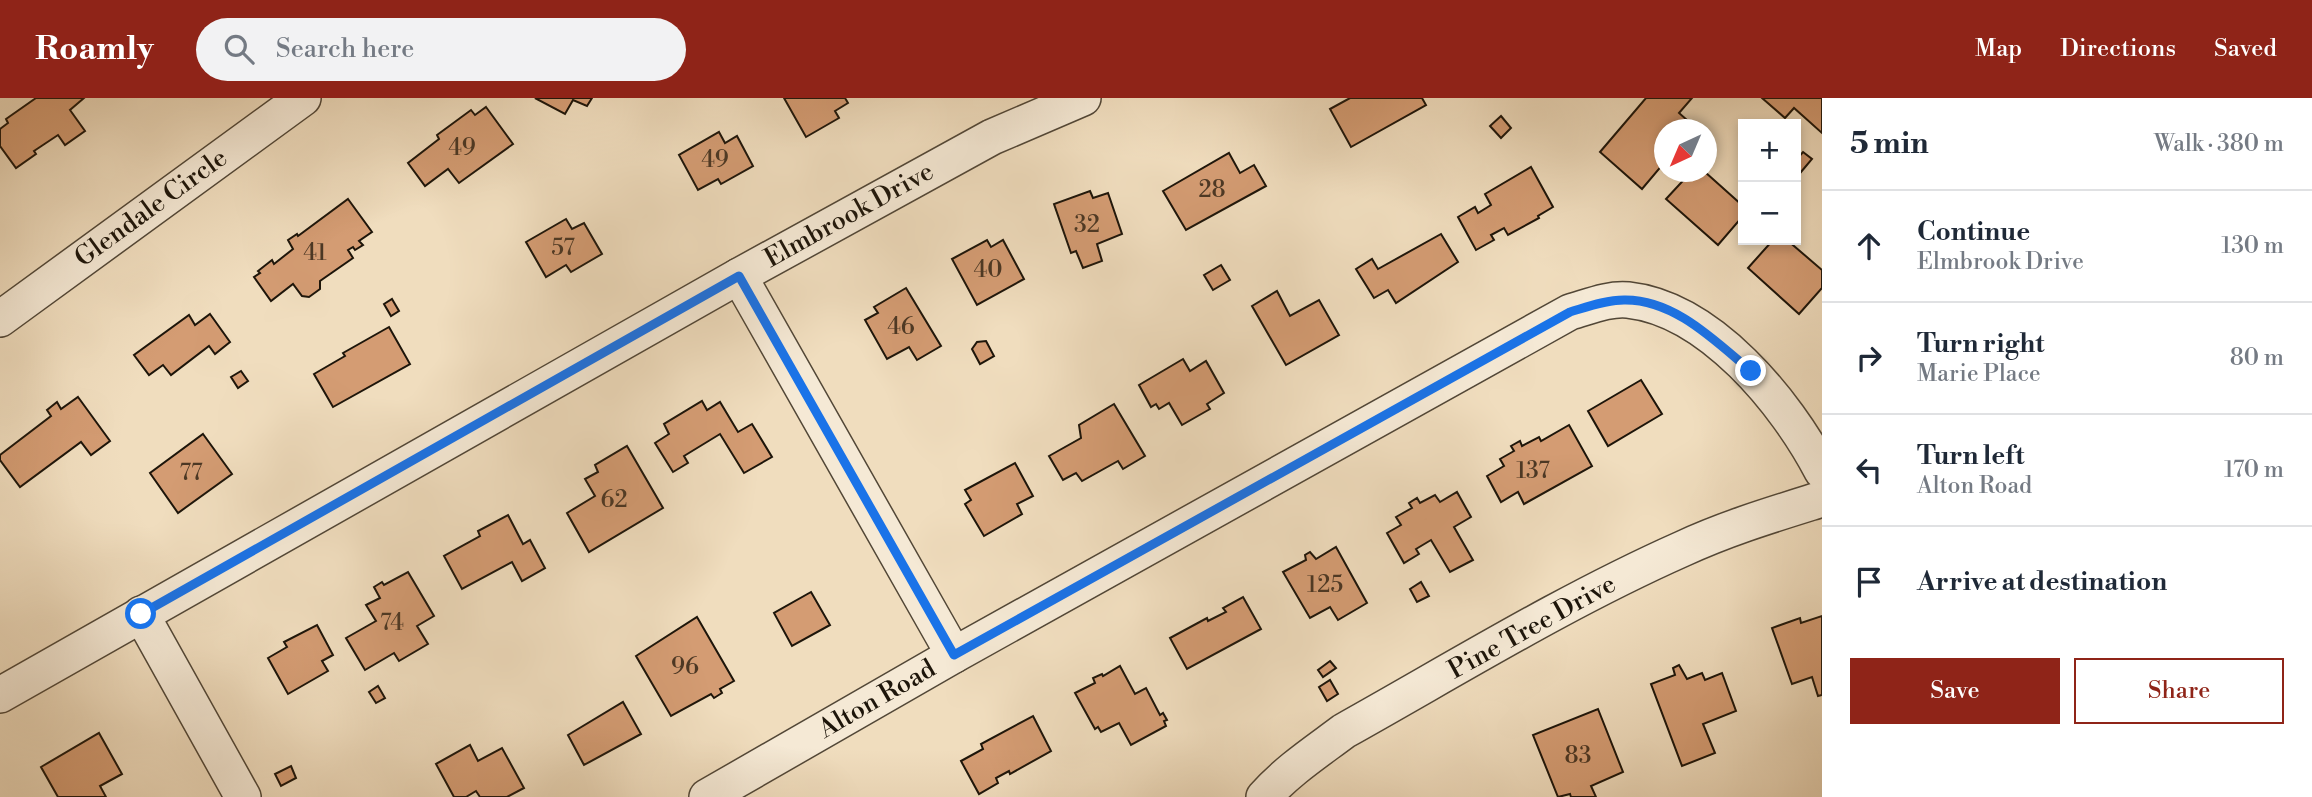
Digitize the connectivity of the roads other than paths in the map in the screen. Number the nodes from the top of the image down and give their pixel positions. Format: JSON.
{"nodes":[{"id":1,"x":303,"y":98,"type":"edge"},
{"id":2,"x":1083,"y":98,"type":"edge"},
{"id":3,"x":739,"y":276,"type":"junction"},
{"id":4,"x":2,"y":314,"type":"edge"},
{"id":5,"x":1822,"y":471,"type":"edge"},
{"id":6,"x":1822,"y":499,"type":"edge"},
{"id":7,"x":141,"y":614,"type":"junction"},
{"id":8,"x":954,"y":655,"type":"junction"},
{"id":9,"x":0,"y":695,"type":"edge"},
{"id":10,"x":243,"y":797,"type":"edge"},
{"id":11,"x":707,"y":797,"type":"edge"},
{"id":12,"x":1264,"y":797,"type":"edge"}],
"edges":[{"from":1,"to":4,"type":"street","name":"Glendale Circle"},
{"from":2,"to":3,"type":"street","name":"Elmbrook Drive"},
{"from":3,"to":7,"type":"street","name":"Elmbrook Drive"},
{"from":3,"to":8,"type":"street"},
{"from":5,"to":8,"type":"street","name":"Alton Road"},
{"from":6,"to":12,"type":"street","name":"Pine Tree Drive"},
{"from":7,"to":9,"type":"street","name":"Elmbrook Drive"},
{"from":7,"to":10,"type":"street"},
{"from":8,"to":11,"type":"street","name":"Alton Road"}]}
